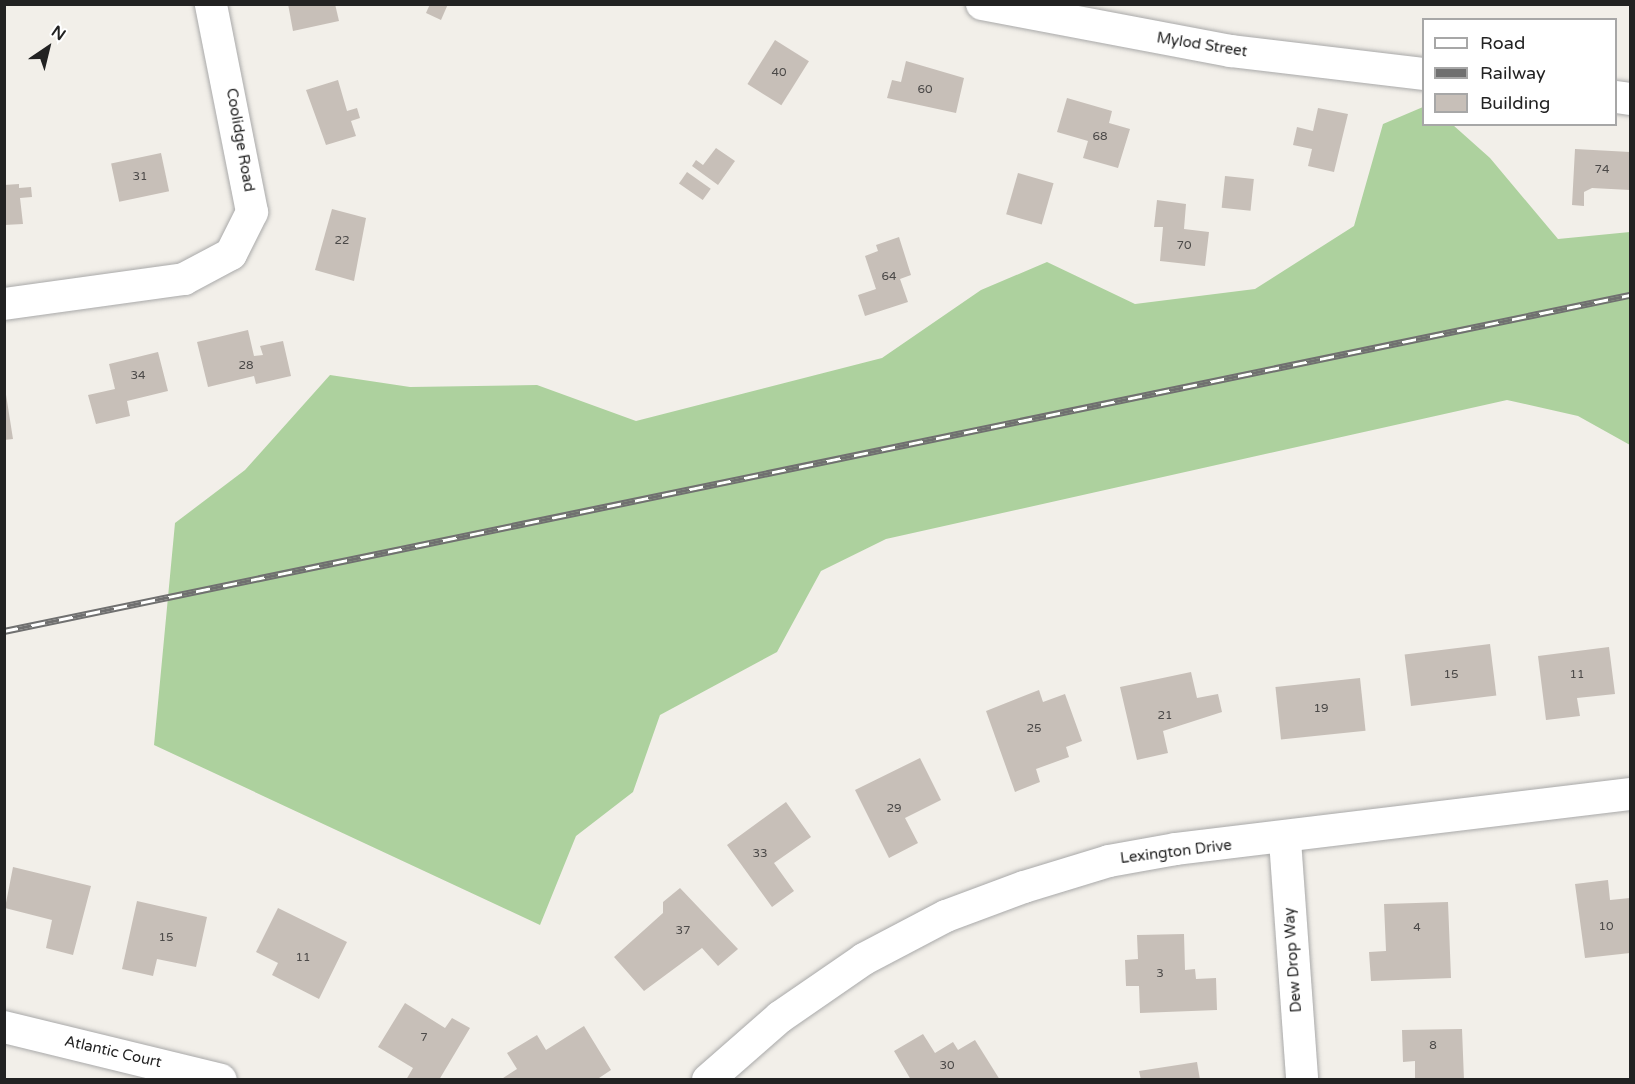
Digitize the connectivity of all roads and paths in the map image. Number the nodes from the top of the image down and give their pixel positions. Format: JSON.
{"nodes":[{"id":1,"x":211,"y":4,"type":"edge"},
{"id":2,"x":982,"y":4,"type":"edge"},
{"id":3,"x":1422,"y":74,"type":"edge"},
{"id":4,"x":4,"y":304,"type":"edge"},
{"id":5,"x":1630,"y":794,"type":"edge"},
{"id":6,"x":1285,"y":840,"type":"junction"},
{"id":7,"x":4,"y":1027,"type":"edge"},
{"id":8,"x":221,"y":1080,"type":"edge"},
{"id":9,"x":708,"y":1080,"type":"edge"},
{"id":10,"x":1302,"y":1080,"type":"edge"}],
"edges":[{"from":1,"to":4,"type":"street","name":"Coolidge Road"},
{"from":2,"to":3,"type":"street","name":"Mylod Street"},
{"from":5,"to":6,"type":"street","name":"Lexington Drive"},
{"from":6,"to":9,"type":"street","name":"Lexington Drive"},
{"from":6,"to":10,"type":"street","name":"Dew Drop Way"},
{"from":7,"to":8,"type":"street","name":"Atlantic Court"}]}
